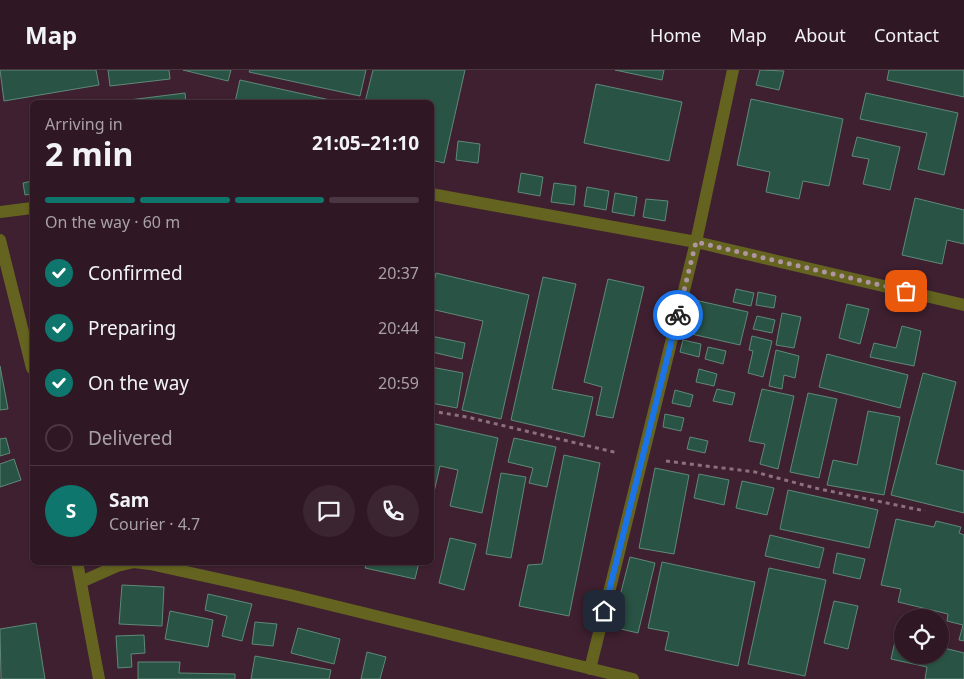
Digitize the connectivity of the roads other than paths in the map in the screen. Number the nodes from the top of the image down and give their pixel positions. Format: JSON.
{"nodes":[{"id":1,"x":733,"y":70,"type":"edge"},
{"id":2,"x":434,"y":195,"type":"edge"},
{"id":3,"x":30,"y":208,"type":"edge"},
{"id":4,"x":0,"y":212,"type":"edge"},
{"id":5,"x":0,"y":240,"type":"edge"},
{"id":6,"x":696,"y":242,"type":"junction"},
{"id":7,"x":964,"y":305,"type":"edge"},
{"id":8,"x":30,"y":360,"type":"edge"},
{"id":9,"x":78,"y":565,"type":"edge"},
{"id":10,"x":122,"y":565,"type":"edge"},
{"id":11,"x":155,"y":565,"type":"edge"},
{"id":12,"x":81,"y":582,"type":"junction"},
{"id":13,"x":590,"y":669,"type":"junction"},
{"id":14,"x":100,"y":679,"type":"edge"},
{"id":15,"x":633,"y":679,"type":"edge"}],
"edges":[{"from":1,"to":6,"type":"street"},
{"from":2,"to":6,"type":"street"},
{"from":3,"to":4,"type":"street"},
{"from":5,"to":8,"type":"street"},
{"from":6,"to":7,"type":"street"},
{"from":6,"to":13,"type":"street"},
{"from":9,"to":12,"type":"street"},
{"from":10,"to":12,"type":"street"},
{"from":11,"to":13,"type":"street"},
{"from":12,"to":14,"type":"street"},
{"from":13,"to":15,"type":"street"}]}
